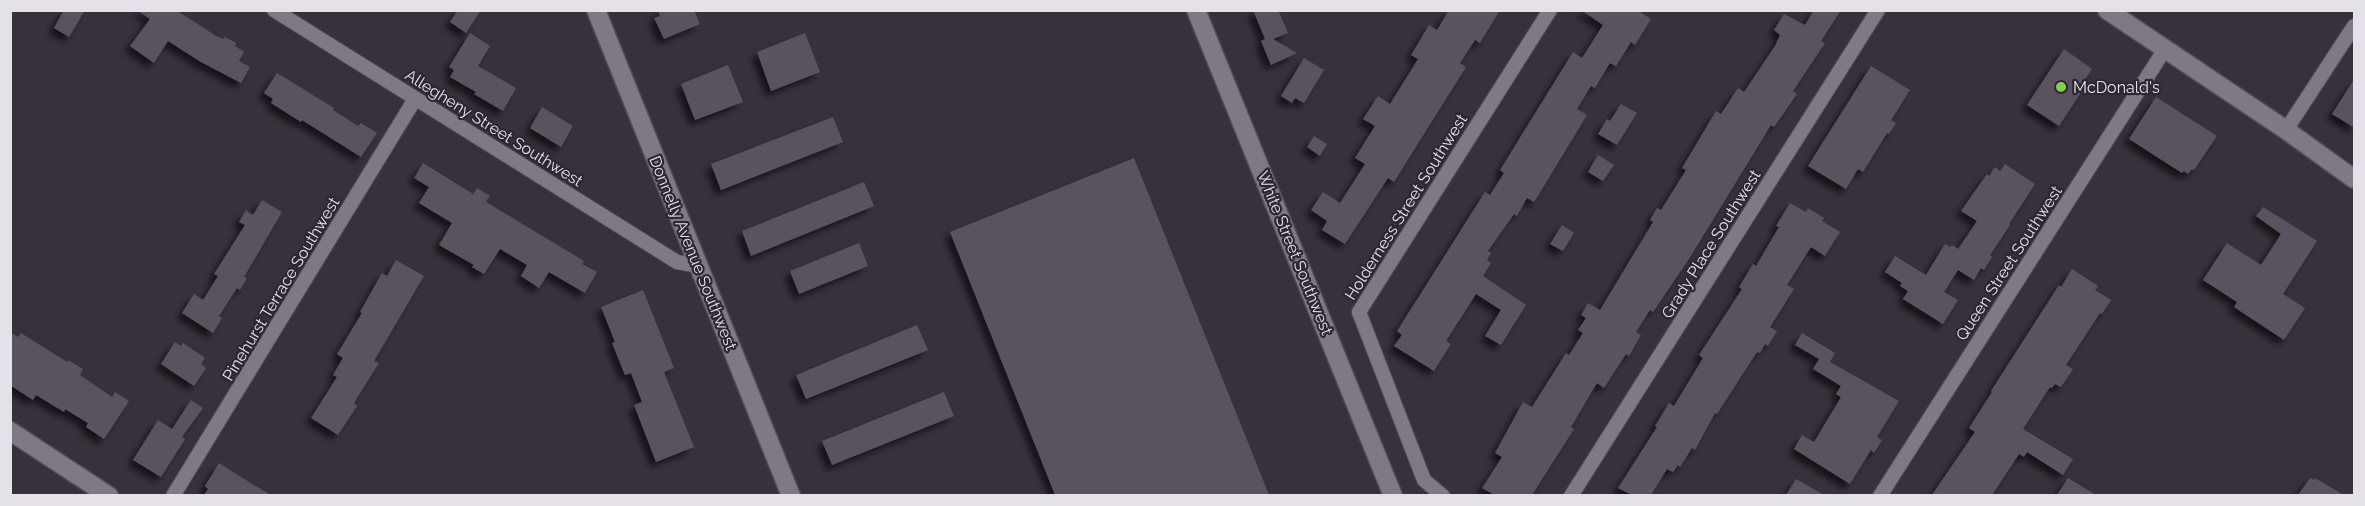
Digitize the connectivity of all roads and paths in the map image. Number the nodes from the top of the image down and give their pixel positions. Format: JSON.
{"nodes":[{"id":1,"x":274,"y":10,"type":"edge"},
{"id":2,"x":596,"y":10,"type":"edge"},
{"id":3,"x":1196,"y":10,"type":"edge"},
{"id":4,"x":1550,"y":10,"type":"edge"},
{"id":5,"x":1878,"y":10,"type":"edge"},
{"id":6,"x":2107,"y":10,"type":"edge"},
{"id":7,"x":2355,"y":26,"type":"edge"},
{"id":8,"x":2165,"y":49,"type":"junction"},
{"id":9,"x":416,"y":99,"type":"junction"},
{"id":10,"x":2286,"y":130,"type":"junction"},
{"id":11,"x":2355,"y":179,"type":"edge"},
{"id":12,"x":699,"y":266,"type":"junction"},
{"id":13,"x":10,"y":430,"type":"edge"},
{"id":14,"x":1442,"y":494,"type":"edge"},
{"id":15,"x":109,"y":495,"type":"edge"},
{"id":16,"x":173,"y":495,"type":"edge"},
{"id":17,"x":790,"y":495,"type":"edge"},
{"id":18,"x":1394,"y":495,"type":"edge"},
{"id":19,"x":1571,"y":495,"type":"edge"},
{"id":20,"x":1880,"y":495,"type":"edge"}],
"edges":[{"from":1,"to":9,"type":"street","name":"Allegheny Street Southwest"},
{"from":2,"to":12,"type":"street","name":"Donnelly Avenue Southwest"},
{"from":3,"to":18,"type":"street","name":"White Street Southwest"},
{"from":4,"to":14,"type":"street","name":"Holderness Street Southwest"},
{"from":5,"to":19,"type":"street","name":"Grady Place Southwest"},
{"from":6,"to":8,"type":"street"},
{"from":7,"to":10,"type":"street"},
{"from":8,"to":10,"type":"street"},
{"from":8,"to":20,"type":"street","name":"Queen Street Southwest"},
{"from":9,"to":12,"type":"street","name":"Allegheny Street Southwest"},
{"from":9,"to":16,"type":"street","name":"Pinehurst Terrace Southwest"},
{"from":10,"to":11,"type":"street"},
{"from":12,"to":17,"type":"street","name":"Donnelly Avenue Southwest"},
{"from":13,"to":15,"type":"street"}]}
